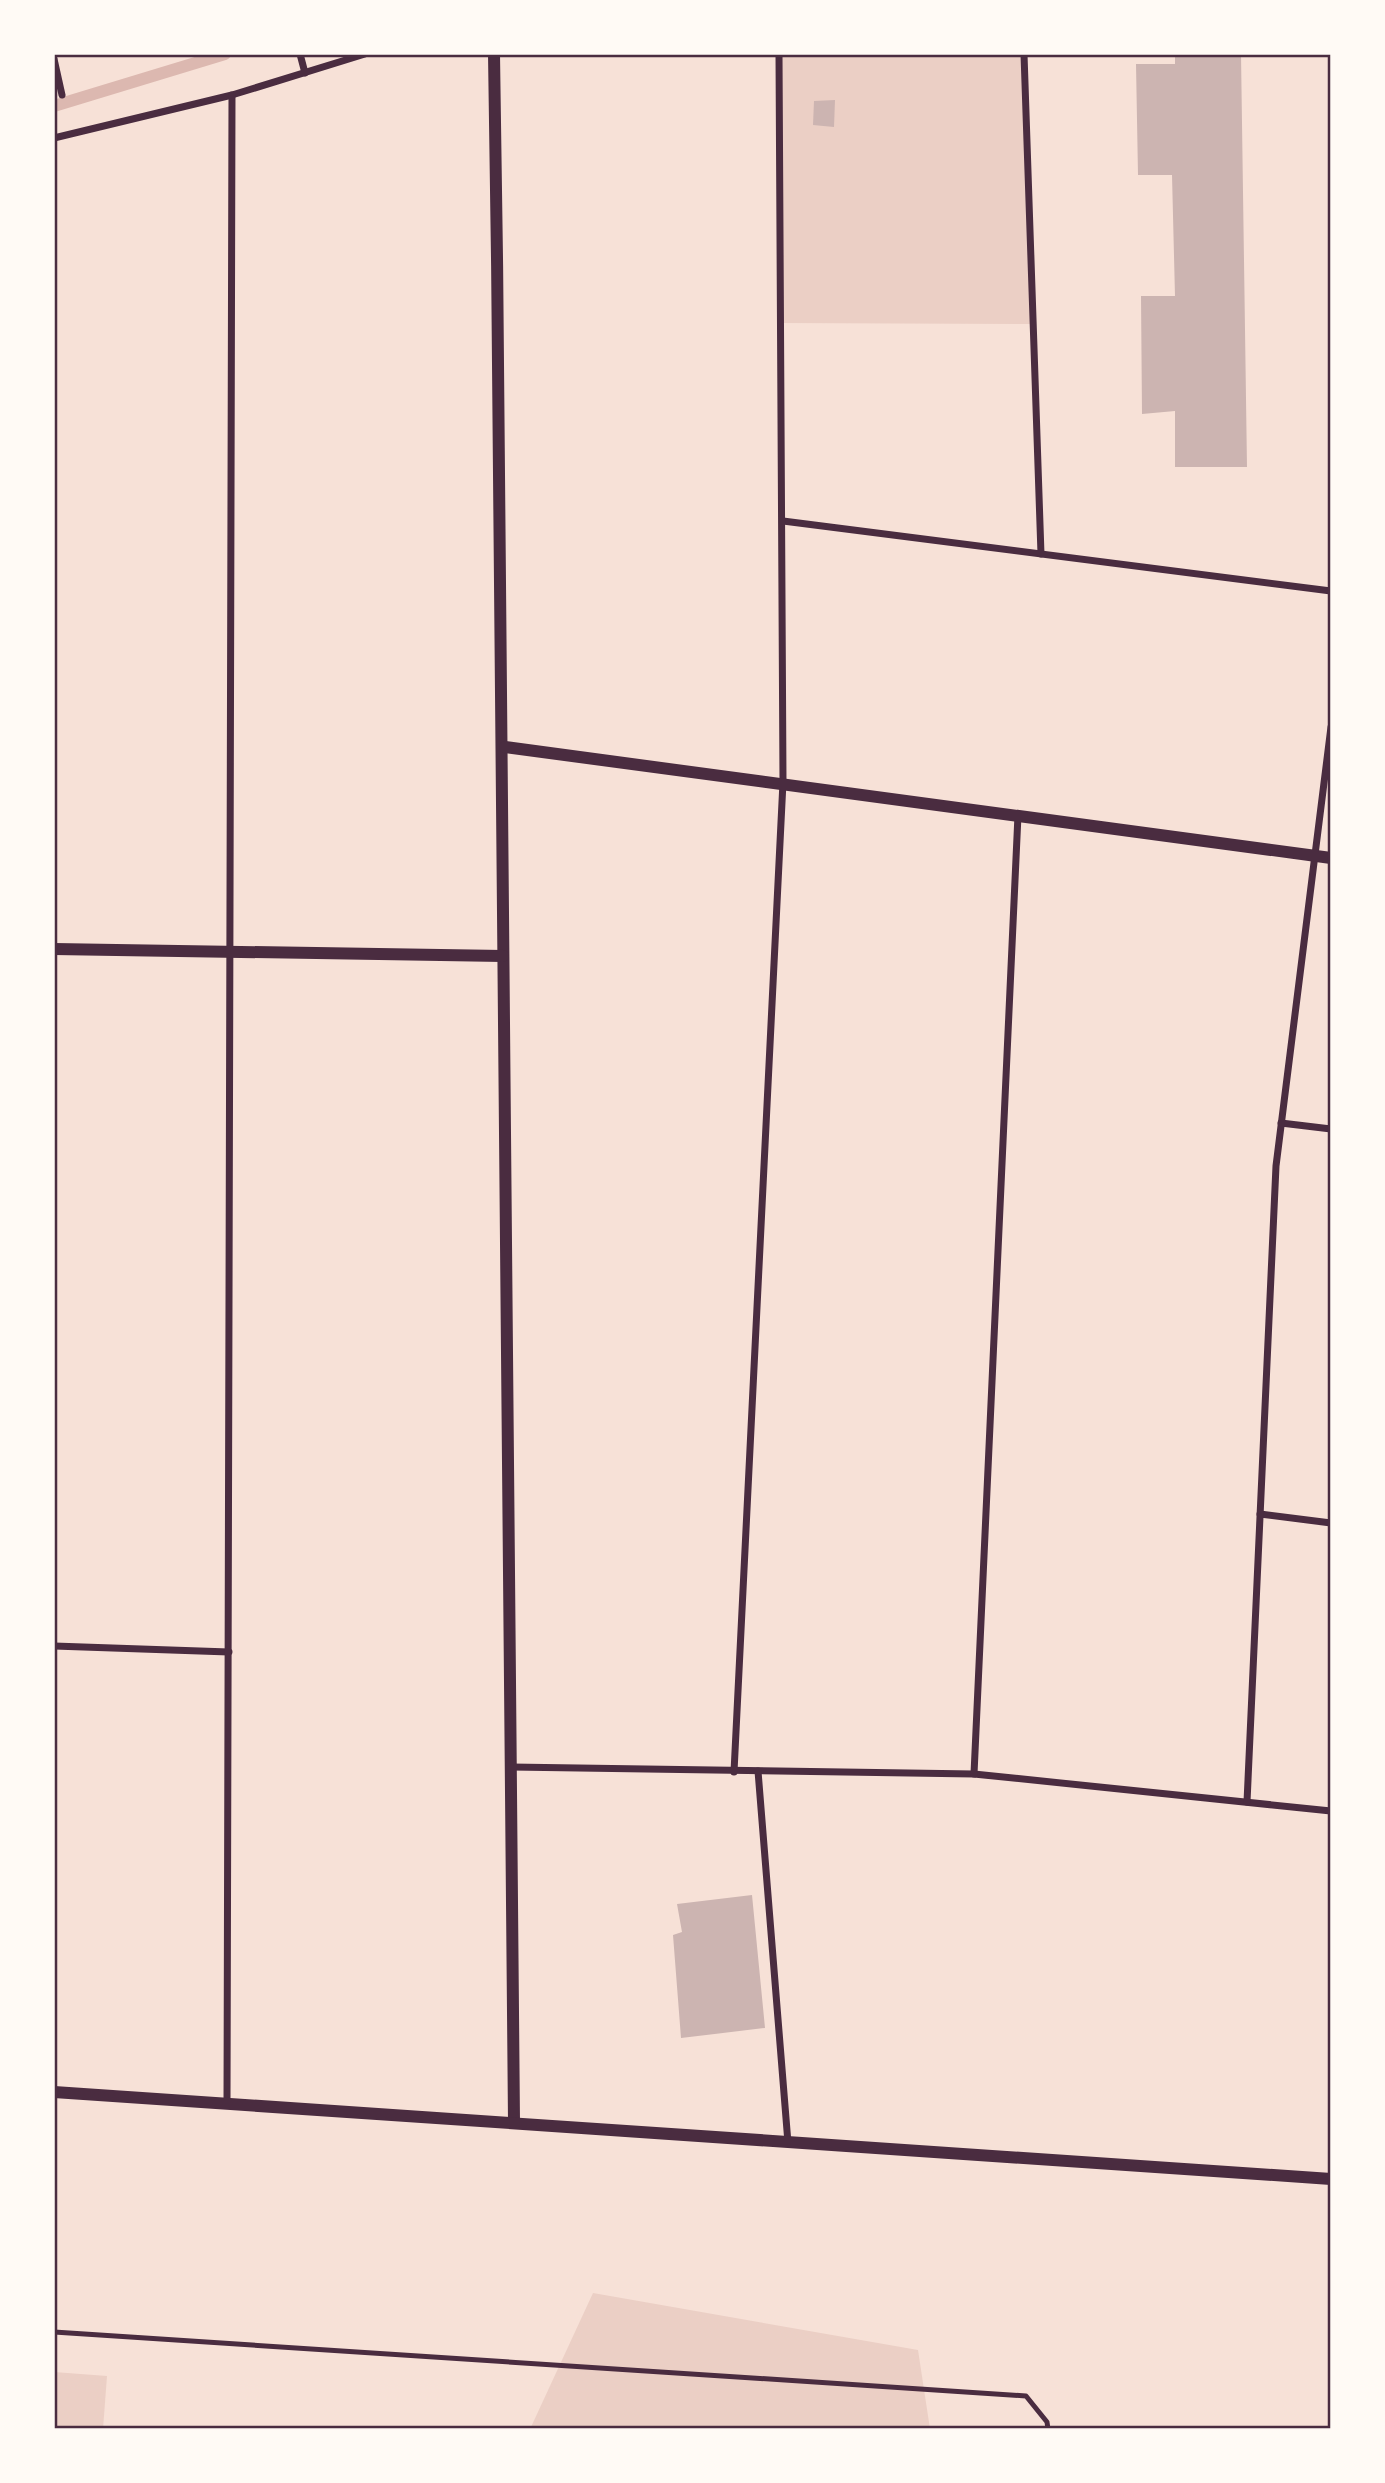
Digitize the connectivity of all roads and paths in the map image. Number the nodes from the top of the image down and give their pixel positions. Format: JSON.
{"nodes":[{"id":1,"x":300,"y":54,"type":"edge"},
{"id":2,"x":365,"y":54,"type":"edge"},
{"id":3,"x":494,"y":54,"type":"edge"},
{"id":4,"x":779,"y":54,"type":"edge"},
{"id":5,"x":1024,"y":54,"type":"edge"},
{"id":6,"x":54,"y":59,"type":"edge"},
{"id":7,"x":306,"y":73,"type":"junction"},
{"id":8,"x":232,"y":95,"type":"junction"},
{"id":9,"x":62,"y":96,"type":"dead end"},
{"id":10,"x":54,"y":138,"type":"edge"},
{"id":11,"x":783,"y":522,"type":"junction"},
{"id":12,"x":1041,"y":554,"type":"junction"},
{"id":13,"x":1331,"y":591,"type":"edge"},
{"id":14,"x":1331,"y":727,"type":"edge"},
{"id":15,"x":505,"y":747,"type":"junction"},
{"id":16,"x":782,"y":782,"type":"junction"},
{"id":17,"x":1018,"y":815,"type":"junction"},
{"id":18,"x":1314,"y":856,"type":"junction"},
{"id":19,"x":1331,"y":858,"type":"edge"},
{"id":20,"x":54,"y":948,"type":"edge"},
{"id":21,"x":232,"y":952,"type":"junction"},
{"id":22,"x":503,"y":956,"type":"junction"},
{"id":23,"x":1281,"y":1123,"type":"junction"},
{"id":24,"x":1331,"y":1129,"type":"edge"},
{"id":25,"x":1260,"y":1514,"type":"junction"},
{"id":26,"x":1331,"y":1523,"type":"edge"},
{"id":27,"x":54,"y":1646,"type":"edge"},
{"id":28,"x":229,"y":1652,"type":"junction"},
{"id":29,"x":511,"y":1767,"type":"junction"},
{"id":30,"x":758,"y":1771,"type":"junction"},
{"id":31,"x":734,"y":1772,"type":"junction"},
{"id":32,"x":974,"y":1774,"type":"junction"},
{"id":33,"x":1247,"y":1802,"type":"junction"},
{"id":34,"x":1331,"y":1811,"type":"edge"},
{"id":35,"x":54,"y":2092,"type":"edge"},
{"id":36,"x":227,"y":2104,"type":"junction"},
{"id":37,"x":514,"y":2122,"type":"junction"},
{"id":38,"x":788,"y":2143,"type":"junction"},
{"id":39,"x":1331,"y":2179,"type":"edge"},
{"id":40,"x":54,"y":2332,"type":"edge"},
{"id":41,"x":1048,"y":2429,"type":"edge"}],
"edges":[{"from":1,"to":7,"type":"street"},
{"from":2,"to":7,"type":"street"},
{"from":3,"to":15,"type":"street"},
{"from":4,"to":11,"type":"street"},
{"from":5,"to":12,"type":"street"},
{"from":6,"to":9,"type":"street"},
{"from":7,"to":8,"type":"street"},
{"from":8,"to":10,"type":"street"},
{"from":8,"to":21,"type":"street"},
{"from":11,"to":12,"type":"street"},
{"from":11,"to":16,"type":"street"},
{"from":12,"to":13,"type":"street"},
{"from":14,"to":18,"type":"street"},
{"from":15,"to":16,"type":"street"},
{"from":15,"to":22,"type":"street"},
{"from":16,"to":17,"type":"street"},
{"from":16,"to":31,"type":"street"},
{"from":17,"to":18,"type":"street"},
{"from":17,"to":32,"type":"street"},
{"from":18,"to":19,"type":"street"},
{"from":18,"to":23,"type":"street"},
{"from":20,"to":21,"type":"street"},
{"from":21,"to":22,"type":"street"},
{"from":21,"to":28,"type":"street"},
{"from":22,"to":29,"type":"street"},
{"from":23,"to":24,"type":"street"},
{"from":23,"to":25,"type":"street"},
{"from":25,"to":26,"type":"street"},
{"from":25,"to":33,"type":"street"},
{"from":27,"to":28,"type":"street"},
{"from":28,"to":36,"type":"street"},
{"from":29,"to":31,"type":"street"},
{"from":29,"to":37,"type":"street"},
{"from":30,"to":31,"type":"street"},
{"from":30,"to":32,"type":"street"},
{"from":30,"to":38,"type":"street"},
{"from":32,"to":33,"type":"street"},
{"from":33,"to":34,"type":"street"},
{"from":35,"to":36,"type":"street"},
{"from":36,"to":37,"type":"street"},
{"from":37,"to":38,"type":"street"},
{"from":38,"to":39,"type":"street"},
{"from":40,"to":41,"type":"lane"}]}
